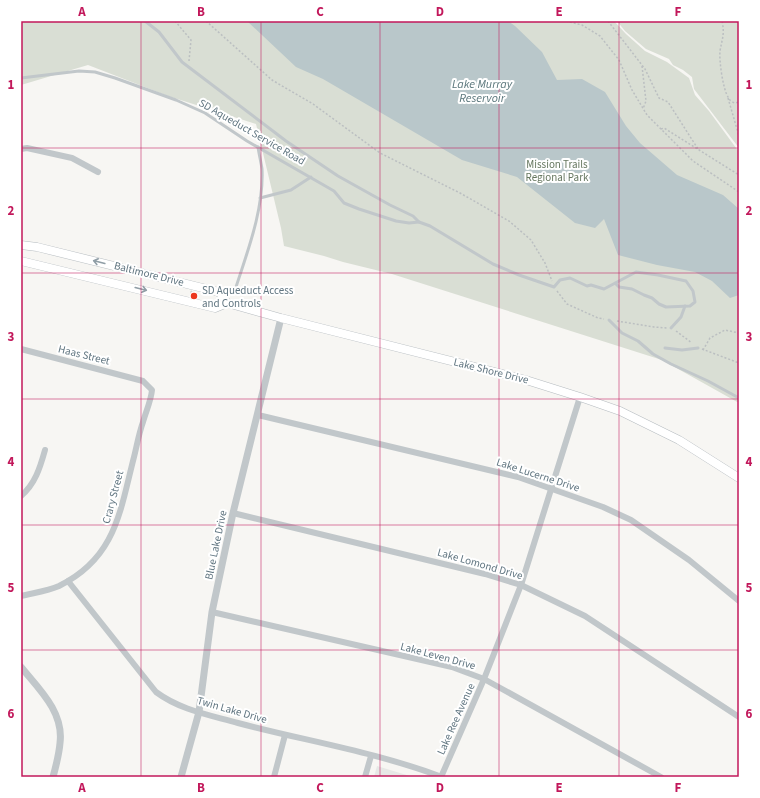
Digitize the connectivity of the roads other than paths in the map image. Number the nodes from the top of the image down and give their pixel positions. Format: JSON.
{"nodes":[{"id":1,"x":145,"y":21,"type":"edge"},
{"id":2,"x":21,"y":78,"type":"edge"},
{"id":3,"x":258,"y":147,"type":"junction"},
{"id":4,"x":21,"y":149,"type":"edge"},
{"id":5,"x":98,"y":172,"type":"dead end"},
{"id":6,"x":311,"y":177,"type":"junction"},
{"id":7,"x":260,"y":198,"type":"junction"},
{"id":8,"x":419,"y":222,"type":"junction"},
{"id":9,"x":21,"y":245,"type":"edge"},
{"id":10,"x":21,"y":261,"type":"edge"},
{"id":11,"x":615,"y":284,"type":"junction"},
{"id":12,"x":236,"y":287,"type":"dead end"},
{"id":13,"x":227,"y":302,"type":"junction"},
{"id":14,"x":685,"y":306,"type":"junction"},
{"id":15,"x":281,"y":318,"type":"junction"},
{"id":16,"x":609,"y":320,"type":"road end"},
{"id":17,"x":671,"y":328,"type":"road end"},
{"id":18,"x":665,"y":348,"type":"dead end"},
{"id":19,"x":698,"y":348,"type":"road end"},
{"id":20,"x":21,"y":349,"type":"edge"},
{"id":21,"x":143,"y":381,"type":"joint"},
{"id":22,"x":580,"y":397,"type":"junction"},
{"id":23,"x":739,"y":398,"type":"edge"},
{"id":24,"x":258,"y":415,"type":"junction"},
{"id":25,"x":45,"y":450,"type":"dead end"},
{"id":26,"x":739,"y":478,"type":"edge"},
{"id":27,"x":552,"y":490,"type":"junction"},
{"id":28,"x":21,"y":496,"type":"edge"},
{"id":29,"x":233,"y":513,"type":"junction"},
{"id":30,"x":68,"y":581,"type":"junction"},
{"id":31,"x":521,"y":585,"type":"junction"},
{"id":32,"x":21,"y":596,"type":"edge"},
{"id":33,"x":739,"y":601,"type":"edge"},
{"id":34,"x":212,"y":612,"type":"junction"},
{"id":35,"x":21,"y":667,"type":"edge"},
{"id":36,"x":484,"y":679,"type":"junction"},
{"id":37,"x":199,"y":712,"type":"junction"},
{"id":38,"x":739,"y":717,"type":"edge"},
{"id":39,"x":285,"y":735,"type":"junction"},
{"id":40,"x":371,"y":756,"type":"junction"},
{"id":41,"x":53,"y":777,"type":"edge"},
{"id":42,"x":181,"y":777,"type":"edge"},
{"id":43,"x":274,"y":777,"type":"edge"},
{"id":44,"x":365,"y":777,"type":"edge"},
{"id":45,"x":442,"y":777,"type":"edge"},
{"id":46,"x":661,"y":777,"type":"edge"}],
"edges":[{"from":1,"to":8,"type":"lane","name":"SD Aqueduct Service Road"},
{"from":2,"to":3,"type":"lane","name":"SD Aqueduct Service Road"},
{"from":3,"to":6,"type":"lane","name":"SD Aqueduct Service Road"},
{"from":3,"to":7,"type":"lane"},
{"from":4,"to":5,"type":"street"},
{"from":6,"to":7,"type":"lane"},
{"from":6,"to":8,"type":"lane","name":"SD Aqueduct Service Road"},
{"from":7,"to":12,"type":"lane"},
{"from":8,"to":11,"type":"lane","name":"SD Aqueduct Service Road"},
{"from":13,"to":9,"type":"main road","name":"Baltimore Drive","one_way":true},
{"from":10,"to":13,"type":"main road","name":"Baltimore Drive","one_way":true},
{"from":11,"to":14,"type":"lane"},
{"from":11,"to":14,"type":"lane"},
{"from":13,"to":15,"type":"main road","name":"Lake Shore Drive"},
{"from":14,"to":17,"type":"lane"},
{"from":15,"to":22,"type":"main road","name":"Lake Shore Drive"},
{"from":15,"to":24,"type":"street","name":"Blue Lake Drive"},
{"from":16,"to":23,"type":"lane"},
{"from":18,"to":19,"type":"lane"},
{"from":20,"to":21,"type":"street","name":"Haas Street"},
{"from":21,"to":30,"type":"street","name":"Crary Street"},
{"from":22,"to":26,"type":"main road","name":"Lake Shore Drive"},
{"from":22,"to":27,"type":"street","name":"Lake Ree Avenue"},
{"from":24,"to":27,"type":"street","name":"Lake Lucerne Drive"},
{"from":24,"to":29,"type":"street","name":"Blue Lake Drive"},
{"from":25,"to":28,"type":"street"},
{"from":27,"to":31,"type":"street","name":"Lake Ree Avenue"},
{"from":27,"to":33,"type":"street","name":"Lake Lucerne Drive"},
{"from":29,"to":31,"type":"street","name":"Lake Lomond Drive"},
{"from":29,"to":34,"type":"street","name":"Blue Lake Drive"},
{"from":30,"to":32,"type":"street","name":"Crary Street"},
{"from":30,"to":37,"type":"street","name":"Twin Lake Drive"},
{"from":31,"to":36,"type":"street","name":"Lake Ree Avenue"},
{"from":31,"to":38,"type":"street","name":"Lake Lomond Drive"},
{"from":34,"to":36,"type":"street","name":"Lake Leven Drive"},
{"from":34,"to":37,"type":"street","name":"Blue Lake Drive"},
{"from":35,"to":41,"type":"street"},
{"from":36,"to":45,"type":"street","name":"Lake Ree Avenue"},
{"from":36,"to":46,"type":"street","name":"Lake Leven Drive"},
{"from":37,"to":39,"type":"street","name":"Twin Lake Drive"},
{"from":37,"to":42,"type":"street","name":"Blue Lake Drive"},
{"from":39,"to":40,"type":"street","name":"Twin Lake Drive"},
{"from":39,"to":43,"type":"street"},
{"from":40,"to":44,"type":"street"},
{"from":40,"to":45,"type":"street","name":"Twin Lake Drive"}]}
